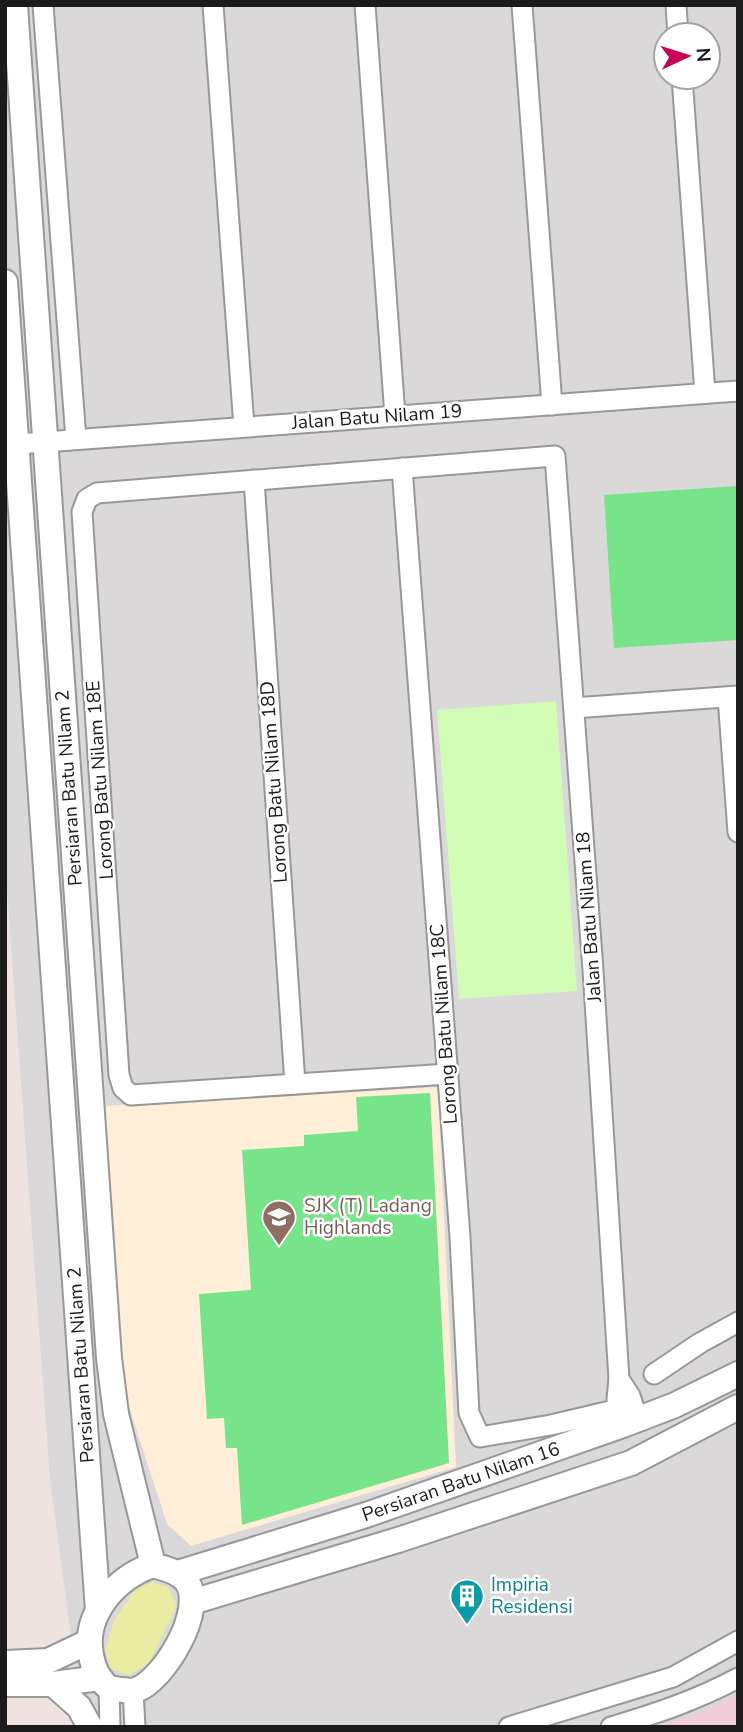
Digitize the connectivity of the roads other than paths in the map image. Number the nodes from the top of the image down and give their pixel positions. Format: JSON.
{"nodes":[{"id":1,"x":15,"y":5,"type":"edge"},
{"id":2,"x":43,"y":5,"type":"edge"},
{"id":3,"x":213,"y":5,"type":"edge"},
{"id":4,"x":365,"y":5,"type":"edge"},
{"id":5,"x":522,"y":5,"type":"edge"},
{"id":6,"x":682,"y":91,"type":"edge"},
{"id":7,"x":5,"y":282,"type":"edge"},
{"id":8,"x":738,"y":391,"type":"edge"},
{"id":9,"x":705,"y":393,"type":"junction"},
{"id":10,"x":552,"y":405,"type":"junction"},
{"id":11,"x":396,"y":416,"type":"junction"},
{"id":12,"x":244,"y":427,"type":"junction"},
{"id":13,"x":76,"y":439,"type":"junction"},
{"id":14,"x":44,"y":442,"type":"junction"},
{"id":15,"x":17,"y":444,"type":"junction"},
{"id":16,"x":402,"y":468,"type":"junction"},
{"id":17,"x":254,"y":480,"type":"junction"},
{"id":18,"x":733,"y":697,"type":"edge"},
{"id":19,"x":574,"y":708,"type":"junction"},
{"id":20,"x":738,"y":832,"type":"edge"},
{"id":21,"x":448,"y":1074,"type":"junction"},
{"id":22,"x":295,"y":1084,"type":"junction"},
{"id":23,"x":94,"y":1152,"type":"junction"},
{"id":24,"x":66,"y":1154,"type":"junction"},
{"id":25,"x":738,"y":1322,"type":"edge"},
{"id":26,"x":654,"y":1374,"type":"dead end"},
{"id":27,"x":738,"y":1374,"type":"edge"},
{"id":28,"x":738,"y":1407,"type":"edge"},
{"id":29,"x":627,"y":1418,"type":"junction"},
{"id":30,"x":153,"y":1565,"type":"junction"},
{"id":31,"x":177,"y":1573,"type":"junction"},
{"id":32,"x":192,"y":1602,"type":"junction"},
{"id":33,"x":98,"y":1611,"type":"junction"},
{"id":34,"x":738,"y":1641,"type":"edge"},
{"id":35,"x":88,"y":1642,"type":"junction"},
{"id":36,"x":5,"y":1663,"type":"edge"},
{"id":37,"x":738,"y":1678,"type":"edge"},
{"id":38,"x":5,"y":1684,"type":"edge"},
{"id":39,"x":53,"y":1684,"type":"junction"},
{"id":40,"x":648,"y":1685,"type":"junction"},
{"id":41,"x":114,"y":1686,"type":"junction"},
{"id":42,"x":656,"y":1714,"type":"junction"},
{"id":43,"x":90,"y":1727,"type":"edge"},
{"id":44,"x":110,"y":1727,"type":"edge"},
{"id":45,"x":135,"y":1727,"type":"edge"},
{"id":46,"x":509,"y":1727,"type":"edge"},
{"id":47,"x":611,"y":1727,"type":"edge"}],
"edges":[{"from":1,"to":14,"type":"street","name":"Persiaran Batu Nilam 2"},
{"from":2,"to":13,"type":"street"},
{"from":3,"to":12,"type":"street"},
{"from":4,"to":11,"type":"street"},
{"from":5,"to":10,"type":"street"},
{"from":6,"to":9,"type":"street"},
{"from":7,"to":15,"type":"street","name":"Persiaran Batu Nilam 2"},
{"from":8,"to":9,"type":"street","name":"Jalan Batu Nilam 19"},
{"from":9,"to":10,"type":"street","name":"Jalan Batu Nilam 19"},
{"from":10,"to":11,"type":"street","name":"Jalan Batu Nilam 19"},
{"from":11,"to":12,"type":"street","name":"Jalan Batu Nilam 19"},
{"from":12,"to":13,"type":"street","name":"Jalan Batu Nilam 19"},
{"from":13,"to":14,"type":"street","name":"Jalan Batu Nilam 19"},
{"from":14,"to":15,"type":"street","name":"Jalan Batu Nilam 19"},
{"from":14,"to":23,"type":"street","name":"Persiaran Batu Nilam 2"},
{"from":15,"to":24,"type":"street","name":"Persiaran Batu Nilam 2"},
{"from":16,"to":17,"type":"street"},
{"from":16,"to":19,"type":"street","name":"Jalan Batu Nilam 18"},
{"from":16,"to":21,"type":"street","name":"Lorong Batu Nilam 18C"},
{"from":17,"to":22,"type":"street","name":"Lorong Batu Nilam 18D"},
{"from":17,"to":22,"type":"street","name":"Lorong Batu Nilam 18E"},
{"from":18,"to":19,"type":"street"},
{"from":18,"to":20,"type":"street"},
{"from":19,"to":29,"type":"street","name":"Jalan Batu Nilam 18"},
{"from":21,"to":22,"type":"street"},
{"from":21,"to":29,"type":"street","name":"Lorong Batu Nilam 18C"},
{"from":23,"to":24,"type":"street"},
{"from":23,"to":30,"type":"street","name":"Persiaran Batu Nilam 2"},
{"from":24,"to":33,"type":"street","name":"Persiaran Batu Nilam 2"},
{"from":25,"to":26,"type":"street"},
{"from":27,"to":29,"type":"street","name":"Persiaran Batu Nilam 16"},
{"from":28,"to":32,"type":"street","name":"Persiaran Batu Nilam 16"},
{"from":29,"to":31,"type":"street","name":"Persiaran Batu Nilam 16"},
{"from":30,"to":31,"type":"street"},
{"from":30,"to":33,"type":"street"},
{"from":31,"to":32,"type":"street"},
{"from":32,"to":41,"type":"street"},
{"from":33,"to":35,"type":"street"},
{"from":34,"to":40,"type":"street"},
{"from":35,"to":36,"type":"street"},
{"from":35,"to":41,"type":"street"},
{"from":37,"to":42,"type":"street"},
{"from":38,"to":39,"type":"street"},
{"from":39,"to":41,"type":"street"},
{"from":39,"to":43,"type":"street"},
{"from":40,"to":42,"type":"street"},
{"from":40,"to":46,"type":"street"},
{"from":41,"to":44,"type":"street"},
{"from":41,"to":45,"type":"street"},
{"from":42,"to":47,"type":"street"}]}
